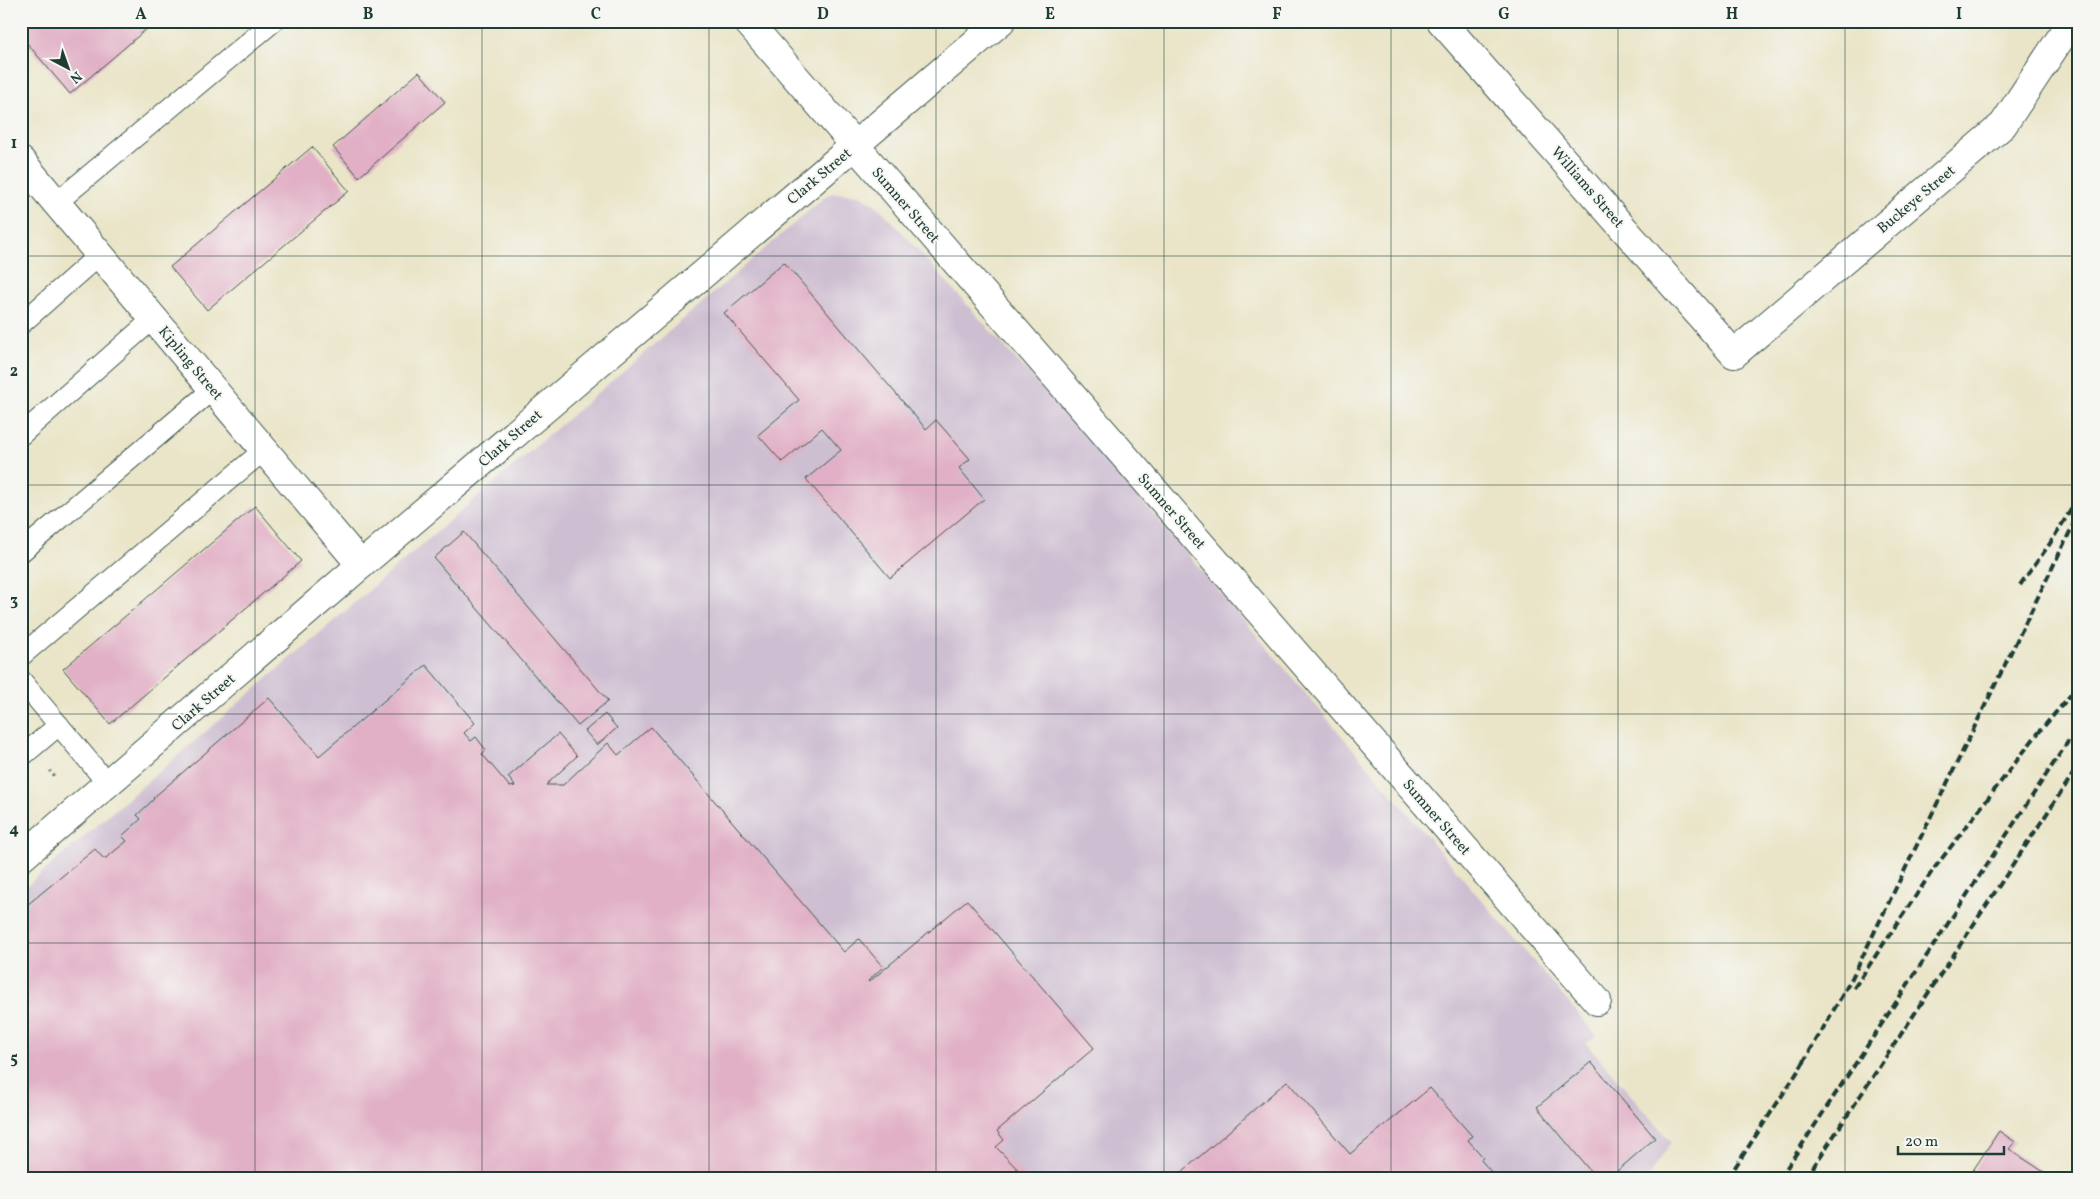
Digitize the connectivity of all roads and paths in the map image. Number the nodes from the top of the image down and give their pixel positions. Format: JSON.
{"nodes":[{"id":1,"x":274,"y":21,"type":"edge"},
{"id":2,"x":747,"y":21,"type":"edge"},
{"id":3,"x":1001,"y":21,"type":"edge"},
{"id":4,"x":1441,"y":21,"type":"edge"},
{"id":5,"x":2072,"y":21,"type":"edge"},
{"id":6,"x":855,"y":146,"type":"junction"},
{"id":7,"x":21,"y":161,"type":"edge"},
{"id":8,"x":56,"y":202,"type":"junction"},
{"id":9,"x":100,"y":254,"type":"junction"},
{"id":10,"x":154,"y":318,"type":"junction"},
{"id":11,"x":21,"y":324,"type":"edge"},
{"id":12,"x":1734,"y":354,"type":"joint"},
{"id":13,"x":213,"y":389,"type":"junction"},
{"id":14,"x":21,"y":434,"type":"edge"},
{"id":15,"x":264,"y":450,"type":"junction"},
{"id":16,"x":21,"y":552,"type":"edge"},
{"id":17,"x":361,"y":565,"type":"junction"},
{"id":18,"x":21,"y":656,"type":"edge"},
{"id":19,"x":21,"y":680,"type":"edge"},
{"id":20,"x":59,"y":725,"type":"junction"},
{"id":21,"x":21,"y":757,"type":"edge"},
{"id":22,"x":108,"y":784,"type":"junction"},
{"id":23,"x":21,"y":858,"type":"edge"},
{"id":24,"x":1597,"y":1001,"type":"dead end"}],
"edges":[{"from":1,"to":8,"type":"lane"},
{"from":2,"to":6,"type":"street","name":"Sumner Street"},
{"from":3,"to":6,"type":"street","name":"Clark Street"},
{"from":4,"to":12,"type":"street","name":"Williams Street"},
{"from":5,"to":12,"type":"street","name":"Buckeye Street"},
{"from":6,"to":17,"type":"street","name":"Clark Street"},
{"from":6,"to":24,"type":"street","name":"Sumner Street"},
{"from":7,"to":8,"type":"street","name":"Kipling Street"},
{"from":8,"to":9,"type":"street","name":"Kipling Street"},
{"from":9,"to":10,"type":"street","name":"Kipling Street"},
{"from":9,"to":11,"type":"lane"},
{"from":10,"to":13,"type":"street","name":"Kipling Street"},
{"from":10,"to":14,"type":"lane"},
{"from":13,"to":15,"type":"street","name":"Kipling Street"},
{"from":13,"to":16,"type":"lane"},
{"from":15,"to":17,"type":"street","name":"Kipling Street"},
{"from":15,"to":18,"type":"lane"},
{"from":17,"to":22,"type":"street","name":"Clark Street"},
{"from":19,"to":20,"type":"lane"},
{"from":20,"to":21,"type":"lane"},
{"from":20,"to":22,"type":"lane"},
{"from":22,"to":23,"type":"street","name":"Clark Street"}]}
